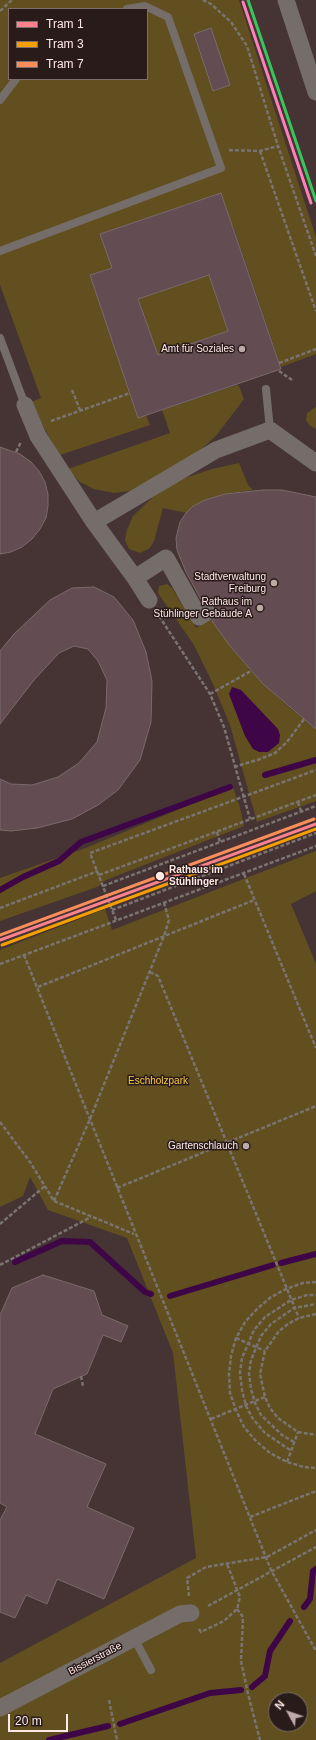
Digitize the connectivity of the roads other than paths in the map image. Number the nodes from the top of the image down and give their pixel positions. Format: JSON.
{"nodes":[{"id":1,"x":286,"y":0,"type":"edge"},
{"id":2,"x":133,"y":8,"type":"edge"},
{"id":3,"x":15,"y":80,"type":"edge"},
{"id":4,"x":316,"y":92,"type":"edge"},
{"id":5,"x":0,"y":100,"type":"edge"},
{"id":6,"x":0,"y":251,"type":"edge"},
{"id":7,"x":0,"y":338,"type":"edge"},
{"id":8,"x":266,"y":389,"type":"dead end"},
{"id":9,"x":24,"y":405,"type":"joint"},
{"id":10,"x":270,"y":430,"type":"junction"},
{"id":11,"x":316,"y":463,"type":"edge"},
{"id":12,"x":94,"y":522,"type":"junction"},
{"id":13,"x":135,"y":578,"type":"junction"},
{"id":14,"x":149,"y":600,"type":"road end"},
{"id":15,"x":207,"y":612,"type":"dead end"},
{"id":16,"x":191,"y":1613,"type":"road end"},
{"id":17,"x":134,"y":1638,"type":"junction"},
{"id":18,"x":151,"y":1670,"type":"dead end"},
{"id":19,"x":0,"y":1708,"type":"edge"}],
"edges":[{"from":1,"to":4,"type":"street"},
{"from":2,"to":6,"type":"lane"},
{"from":3,"to":5,"type":"lane"},
{"from":7,"to":9,"type":"lane"},
{"from":8,"to":10,"type":"lane"},
{"from":9,"to":12,"type":"street"},
{"from":10,"to":11,"type":"street"},
{"from":10,"to":12,"type":"street"},
{"from":12,"to":13,"type":"street"},
{"from":13,"to":14,"type":"street"},
{"from":13,"to":15,"type":"street"},
{"from":16,"to":17,"type":"street","name":"Bissierstraße"},
{"from":17,"to":18,"type":"lane"},
{"from":17,"to":19,"type":"street","name":"Bissierstraße"}]}
